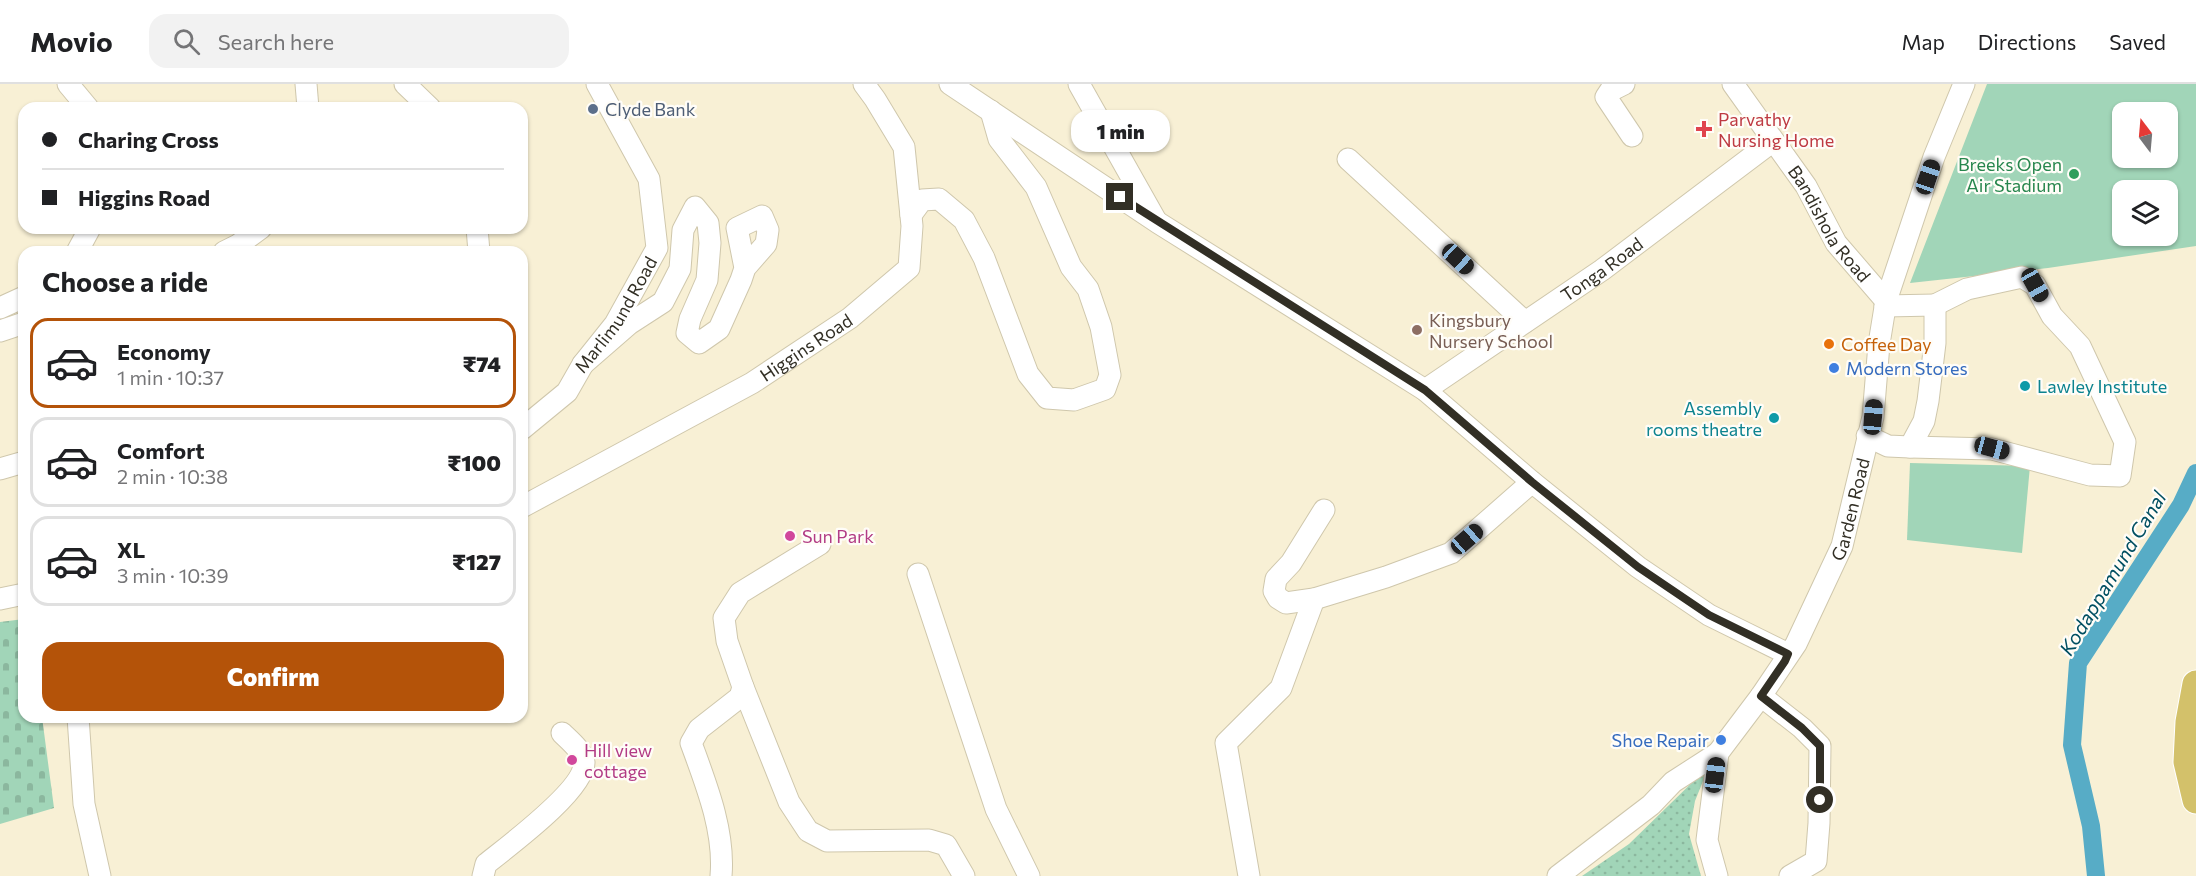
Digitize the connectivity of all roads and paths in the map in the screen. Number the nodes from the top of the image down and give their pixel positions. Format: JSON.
{"nodes":[{"id":1,"x":68,"y":84,"type":"edge"},
{"id":2,"x":306,"y":84,"type":"edge"},
{"id":3,"x":405,"y":84,"type":"edge"},
{"id":4,"x":597,"y":84,"type":"edge"},
{"id":5,"x":864,"y":84,"type":"edge"},
{"id":6,"x":950,"y":84,"type":"edge"},
{"id":7,"x":1079,"y":84,"type":"edge"},
{"id":8,"x":1624,"y":84,"type":"edge"},
{"id":9,"x":1733,"y":84,"type":"edge"},
{"id":10,"x":1964,"y":84,"type":"edge"},
{"id":11,"x":83,"y":102,"type":"edge"},
{"id":12,"x":308,"y":102,"type":"edge"},
{"id":13,"x":424,"y":102,"type":"edge"},
{"id":14,"x":991,"y":111,"type":"junction"},
{"id":15,"x":1632,"y":136,"type":"dead end"},
{"id":16,"x":1773,"y":141,"type":"junction"},
{"id":17,"x":1348,"y":159,"type":"dead end"},
{"id":18,"x":911,"y":215,"type":"junction"},
{"id":19,"x":1157,"y":222,"type":"junction"},
{"id":20,"x":253,"y":234,"type":"edge"},
{"id":21,"x":236,"y":246,"type":"edge"},
{"id":22,"x":745,"y":268,"type":"dead end"},
{"id":23,"x":18,"y":300,"type":"edge"},
{"id":24,"x":1885,"y":303,"type":"junction"},
{"id":25,"x":1935,"y":305,"type":"junction"},
{"id":26,"x":0,"y":308,"type":"edge"},
{"id":27,"x":1525,"y":322,"type":"junction"},
{"id":28,"x":18,"y":325,"type":"edge"},
{"id":29,"x":0,"y":331,"type":"edge"},
{"id":30,"x":583,"y":364,"type":"junction"},
{"id":31,"x":1425,"y":390,"type":"junction"},
{"id":32,"x":528,"y":424,"type":"edge"},
{"id":33,"x":1867,"y":436,"type":"junction"},
{"id":34,"x":1910,"y":447,"type":"junction"},
{"id":35,"x":18,"y":464,"type":"edge"},
{"id":36,"x":0,"y":469,"type":"edge"},
{"id":37,"x":1532,"y":482,"type":"junction"},
{"id":38,"x":528,"y":504,"type":"edge"},
{"id":39,"x":1324,"y":510,"type":"dead end"},
{"id":40,"x":820,"y":544,"type":"dead end"},
{"id":41,"x":918,"y":574,"type":"dead end"},
{"id":42,"x":1314,"y":599,"type":"junction"},
{"id":43,"x":1788,"y":654,"type":"junction"},
{"id":44,"x":2196,"y":684,"type":"edge"},
{"id":45,"x":743,"y":687,"type":"junction"},
{"id":46,"x":1761,"y":696,"type":"junction"},
{"id":47,"x":78,"y":723,"type":"edge"},
{"id":48,"x":562,"y":732,"type":"dead end"},
{"id":49,"x":1718,"y":753,"type":"junction"},
{"id":50,"x":2196,"y":800,"type":"edge"},
{"id":51,"x":100,"y":876,"type":"edge"},
{"id":52,"x":483,"y":876,"type":"edge"},
{"id":53,"x":721,"y":876,"type":"edge"},
{"id":54,"x":964,"y":876,"type":"edge"},
{"id":55,"x":1029,"y":876,"type":"edge"},
{"id":56,"x":1249,"y":876,"type":"edge"},
{"id":57,"x":1558,"y":876,"type":"edge"},
{"id":58,"x":1717,"y":876,"type":"edge"},
{"id":59,"x":1790,"y":876,"type":"edge"}],
"edges":[{"from":1,"to":11,"type":"street"},
{"from":2,"to":12,"type":"street"},
{"from":3,"to":13,"type":"street"},
{"from":4,"to":30,"type":"street","name":"Marlimund Road"},
{"from":5,"to":18,"type":"street","name":"Higgins Road"},
{"from":6,"to":14,"type":"street"},
{"from":7,"to":19,"type":"street"},
{"from":8,"to":15,"type":"street"},
{"from":9,"to":16,"type":"street","name":"Bandishola Road"},
{"from":10,"to":24,"type":"street","name":"Garden Road"},
{"from":14,"to":18,"type":"street"},
{"from":14,"to":19,"type":"street"},
{"from":16,"to":24,"type":"street","name":"Bandishola Road"},
{"from":16,"to":27,"type":"street","name":"Tonga Road"},
{"from":17,"to":27,"type":"street"},
{"from":18,"to":38,"type":"street","name":"Higgins Road"},
{"from":19,"to":31,"type":"street"},
{"from":20,"to":21,"type":"street"},
{"from":22,"to":30,"type":"street"},
{"from":23,"to":26,"type":"street"},
{"from":24,"to":25,"type":"street"},
{"from":24,"to":33,"type":"street","name":"Garden Road"},
{"from":25,"to":34,"type":"street"},
{"from":25,"to":34,"type":"street"},
{"from":27,"to":31,"type":"street","name":"Tonga Road"},
{"from":28,"to":29,"type":"street"},
{"from":30,"to":32,"type":"street","name":"Marlimund Road"},
{"from":31,"to":37,"type":"street"},
{"from":33,"to":34,"type":"street"},
{"from":33,"to":43,"type":"street","name":"Garden Road"},
{"from":35,"to":36,"type":"street"},
{"from":37,"to":42,"type":"street"},
{"from":37,"to":43,"type":"street"},
{"from":39,"to":42,"type":"street"},
{"from":40,"to":45,"type":"street"},
{"from":41,"to":55,"type":"street"},
{"from":42,"to":56,"type":"street"},
{"from":43,"to":46,"type":"street","name":"Garden Road"},
{"from":44,"to":50,"type":"main road"},
{"from":45,"to":53,"type":"street"},
{"from":45,"to":54,"type":"street"},
{"from":46,"to":49,"type":"street","name":"Garden Road"},
{"from":46,"to":59,"type":"street"},
{"from":47,"to":51,"type":"street"},
{"from":48,"to":52,"type":"street"},
{"from":49,"to":57,"type":"street"},
{"from":49,"to":58,"type":"street","name":"Garden Road"}]}
